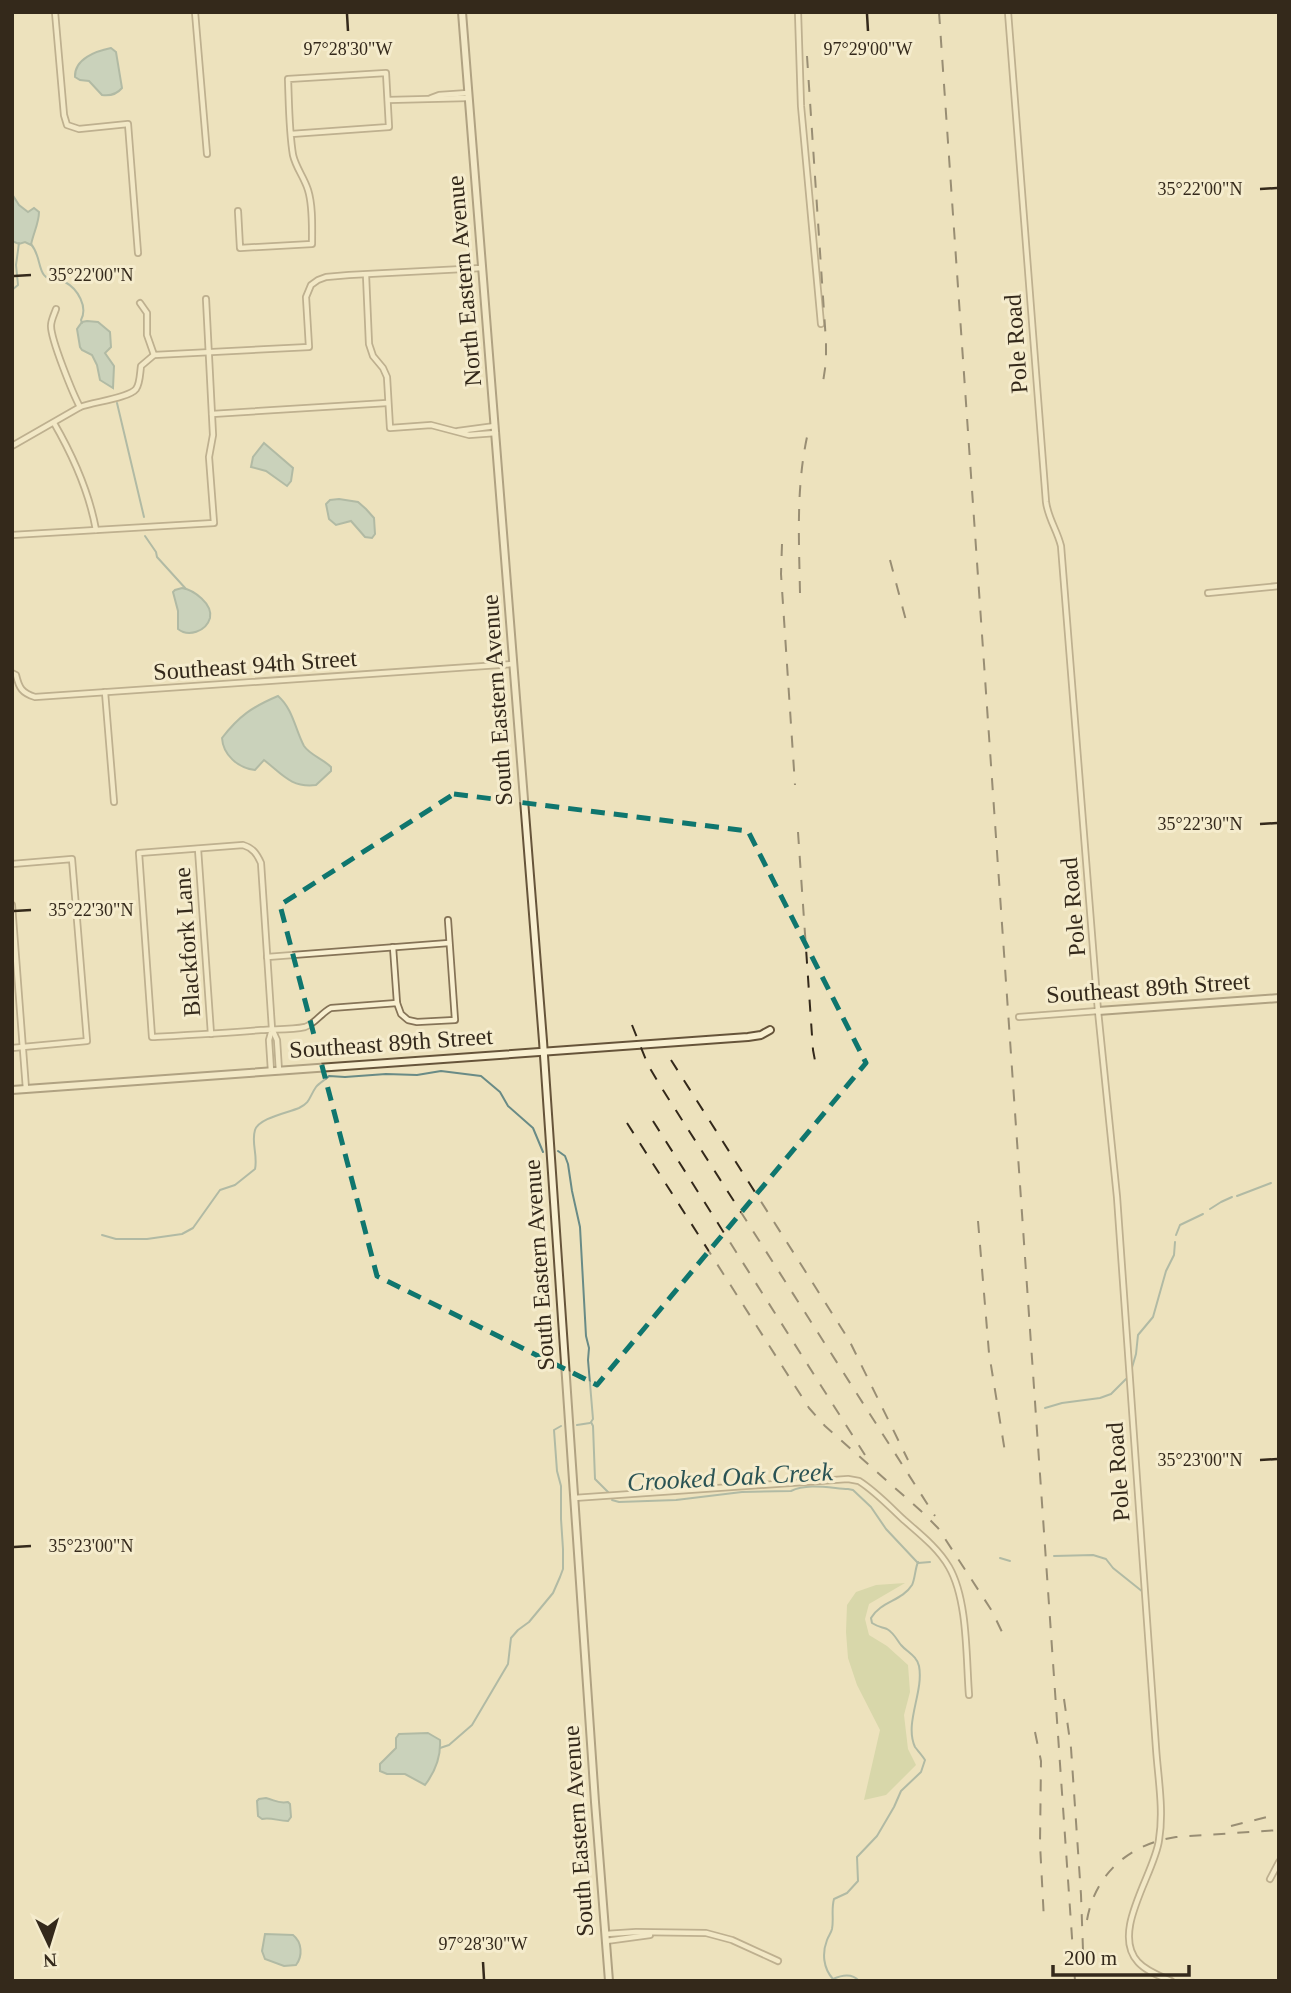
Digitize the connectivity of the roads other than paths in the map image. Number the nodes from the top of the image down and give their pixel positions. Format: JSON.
{"nodes":[{"id":1,"x":55,"y":12,"type":"edge"},
{"id":2,"x":195,"y":12,"type":"edge"},
{"id":3,"x":462,"y":12,"type":"edge"},
{"id":4,"x":798,"y":12,"type":"edge"},
{"id":5,"x":1008,"y":12,"type":"edge"},
{"id":6,"x":468,"y":95,"type":"junction"},
{"id":7,"x":388,"y":100,"type":"junction"},
{"id":8,"x":291,"y":134,"type":"junction"},
{"id":9,"x":206,"y":154,"type":"dead end"},
{"id":10,"x":238,"y":211,"type":"dead end"},
{"id":11,"x":138,"y":253,"type":"dead end"},
{"id":12,"x":482,"y":268,"type":"junction"},
{"id":13,"x":366,"y":275,"type":"junction"},
{"id":14,"x":206,"y":299,"type":"dead end"},
{"id":15,"x":140,"y":303,"type":"dead end"},
{"id":16,"x":55,"y":309,"type":"dead end"},
{"id":17,"x":821,"y":324,"type":"dead end"},
{"id":18,"x":208,"y":352,"type":"junction"},
{"id":19,"x":154,"y":355,"type":"junction"},
{"id":20,"x":387,"y":403,"type":"junction"},
{"id":21,"x":80,"y":407,"type":"junction"},
{"id":22,"x":212,"y":414,"type":"junction"},
{"id":23,"x":54,"y":422,"type":"junction"},
{"id":24,"x":495,"y":430,"type":"junction"},
{"id":25,"x":12,"y":446,"type":"edge"},
{"id":26,"x":96,"y":530,"type":"junction"},
{"id":27,"x":12,"y":535,"type":"edge"},
{"id":28,"x":505,"y":546,"type":"joint"},
{"id":29,"x":1279,"y":586,"type":"edge"},
{"id":30,"x":1208,"y":593,"type":"dead end"},
{"id":31,"x":513,"y":664,"type":"junction"},
{"id":32,"x":12,"y":673,"type":"edge"},
{"id":33,"x":105,"y":692,"type":"junction"},
{"id":34,"x":114,"y":802,"type":"dead end"},
{"id":35,"x":198,"y":849,"type":"junction"},
{"id":36,"x":12,"y":864,"type":"edge"},
{"id":37,"x":12,"y":905,"type":"edge"},
{"id":38,"x":448,"y":920,"type":"dead end"},
{"id":39,"x":449,"y":943,"type":"junction"},
{"id":40,"x":393,"y":947,"type":"junction"},
{"id":41,"x":267,"y":957,"type":"junction"},
{"id":42,"x":1279,"y":998,"type":"edge"},
{"id":43,"x":397,"y":1003,"type":"junction"},
{"id":44,"x":1098,"y":1011,"type":"junction"},
{"id":45,"x":1019,"y":1017,"type":"dead end"},
{"id":46,"x":272,"y":1029,"type":"junction"},
{"id":47,"x":770,"y":1030,"type":"dead end"},
{"id":48,"x":211,"y":1034,"type":"junction"},
{"id":49,"x":12,"y":1048,"type":"edge"},
{"id":50,"x":23,"y":1048,"type":"junction"},
{"id":51,"x":543,"y":1051,"type":"junction"},
{"id":52,"x":275,"y":1071,"type":"junction"},
{"id":53,"x":26,"y":1089,"type":"junction"},
{"id":54,"x":12,"y":1090,"type":"edge"},
{"id":55,"x":574,"y":1498,"type":"junction"},
{"id":56,"x":969,"y":1695,"type":"dead end"},
{"id":57,"x":1279,"y":1861,"type":"edge"},
{"id":58,"x":1270,"y":1879,"type":"dead end"},
{"id":59,"x":606,"y":1937,"type":"junction"},
{"id":60,"x":778,"y":1961,"type":"dead end"},
{"id":61,"x":609,"y":1981,"type":"edge"},
{"id":62,"x":1171,"y":1981,"type":"edge"}],
"edges":[{"from":1,"to":11,"type":"street"},
{"from":2,"to":9,"type":"street"},
{"from":3,"to":6,"type":"main road","name":"North Eastern Avenue"},
{"from":4,"to":17,"type":"street"},
{"from":5,"to":44,"type":"street","name":"Pole Road"},
{"from":6,"to":7,"type":"street"},
{"from":6,"to":12,"type":"main road","name":"North Eastern Avenue"},
{"from":7,"to":8,"type":"street"},
{"from":7,"to":8,"type":"street"},
{"from":8,"to":10,"type":"street"},
{"from":12,"to":13,"type":"street"},
{"from":12,"to":24,"type":"main road","name":"North Eastern Avenue"},
{"from":13,"to":18,"type":"street"},
{"from":13,"to":20,"type":"street"},
{"from":14,"to":18,"type":"street"},
{"from":15,"to":19,"type":"street"},
{"from":16,"to":21,"type":"street"},
{"from":18,"to":19,"type":"street"},
{"from":18,"to":22,"type":"street"},
{"from":19,"to":21,"type":"street"},
{"from":20,"to":22,"type":"street"},
{"from":20,"to":24,"type":"street"},
{"from":21,"to":23,"type":"street"},
{"from":22,"to":26,"type":"street"},
{"from":23,"to":25,"type":"street"},
{"from":23,"to":26,"type":"street"},
{"from":24,"to":28,"type":"main road","name":"North Eastern Avenue"},
{"from":26,"to":27,"type":"street"},
{"from":28,"to":31,"type":"main road","name":"South Eastern Avenue"},
{"from":29,"to":30,"type":"street"},
{"from":31,"to":33,"type":"street","name":"Southeast 94th Street"},
{"from":31,"to":51,"type":"main road","name":"South Eastern Avenue"},
{"from":32,"to":33,"type":"street","name":"Southeast 94th Street"},
{"from":33,"to":34,"type":"street"},
{"from":35,"to":41,"type":"street"},
{"from":35,"to":48,"type":"street","name":"Blackfork Lane"},
{"from":35,"to":48,"type":"street"},
{"from":36,"to":50,"type":"street"},
{"from":37,"to":50,"type":"street"},
{"from":38,"to":39,"type":"street"},
{"from":39,"to":40,"type":"street"},
{"from":39,"to":43,"type":"street"},
{"from":40,"to":41,"type":"street"},
{"from":40,"to":43,"type":"street"},
{"from":41,"to":46,"type":"street"},
{"from":42,"to":44,"type":"main road","name":"Southeast 89th Street"},
{"from":43,"to":46,"type":"street"},
{"from":44,"to":45,"type":"street","name":"Southeast 89th Street"},
{"from":44,"to":62,"type":"street","name":"Pole Road"},
{"from":46,"to":48,"type":"street"},
{"from":46,"to":52,"type":"street"},
{"from":47,"to":51,"type":"main road","name":"Southeast 89th Street"},
{"from":49,"to":50,"type":"street"},
{"from":50,"to":53,"type":"street"},
{"from":51,"to":52,"type":"main road","name":"Southeast 89th Street"},
{"from":51,"to":55,"type":"main road","name":"South Eastern Avenue"},
{"from":52,"to":53,"type":"main road","name":"Southeast 89th Street"},
{"from":53,"to":54,"type":"main road","name":"Southeast 89th Street"},
{"from":55,"to":56,"type":"street"},
{"from":55,"to":59,"type":"main road","name":"South Eastern Avenue"},
{"from":57,"to":58,"type":"street"},
{"from":59,"to":60,"type":"street"},
{"from":59,"to":61,"type":"main road","name":"South Eastern Avenue"}]}
